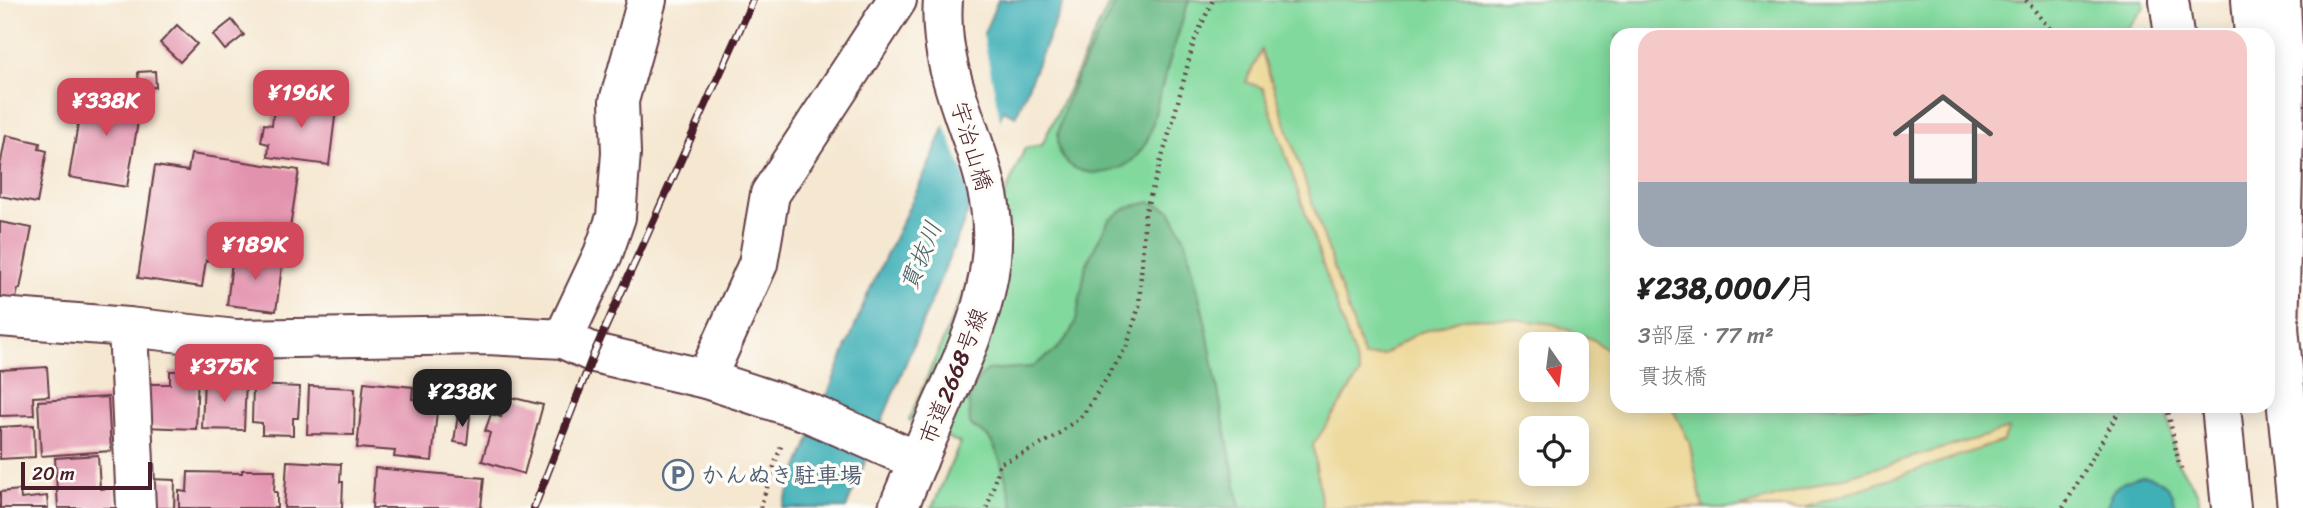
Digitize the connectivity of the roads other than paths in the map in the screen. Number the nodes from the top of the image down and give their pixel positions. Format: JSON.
{"nodes":[{"id":1,"x":647,"y":0,"type":"edge"},
{"id":2,"x":897,"y":0,"type":"edge"},
{"id":3,"x":943,"y":0,"type":"edge"},
{"id":4,"x":2169,"y":0,"type":"edge"},
{"id":5,"x":2186,"y":0,"type":"edge"},
{"id":6,"x":2250,"y":0,"type":"edge"},
{"id":7,"x":2281,"y":0,"type":"edge"},
{"id":8,"x":2173,"y":28,"type":"edge"},
{"id":9,"x":2188,"y":28,"type":"edge"},
{"id":10,"x":2252,"y":28,"type":"edge"},
{"id":11,"x":992,"y":248,"type":"joint"},
{"id":12,"x":2275,"y":286,"type":"edge"},
{"id":13,"x":0,"y":317,"type":"edge"},
{"id":14,"x":128,"y":327,"type":"junction"},
{"id":15,"x":2279,"y":333,"type":"junction"},
{"id":16,"x":563,"y":339,"type":"junction"},
{"id":17,"x":706,"y":379,"type":"junction"},
{"id":18,"x":2222,"y":413,"type":"edge"},
{"id":19,"x":902,"y":454,"type":"junction"},
{"id":20,"x":136,"y":508,"type":"edge"},
{"id":21,"x":898,"y":508,"type":"edge"},
{"id":22,"x":2231,"y":508,"type":"edge"},
{"id":23,"x":2297,"y":508,"type":"edge"}],
"edges":[{"from":1,"to":16,"type":"main road"},
{"from":2,"to":17,"type":"main road"},
{"from":3,"to":11,"type":"main road","name":"宇治山橋"},
{"from":4,"to":8,"type":"main road"},
{"from":5,"to":9,"type":"main road"},
{"from":6,"to":10,"type":"main road"},
{"from":7,"to":15,"type":"main road"},
{"from":11,"to":19,"type":"main road","name":"市道2668号線"},
{"from":12,"to":15,"type":"main road"},
{"from":13,"to":14,"type":"main road"},
{"from":14,"to":16,"type":"main road"},
{"from":14,"to":20,"type":"main road"},
{"from":15,"to":23,"type":"main road"},
{"from":16,"to":17,"type":"main road"},
{"from":17,"to":19,"type":"main road"},
{"from":18,"to":22,"type":"main road"},
{"from":19,"to":21,"type":"main road","name":"市道2668号線"}]}
